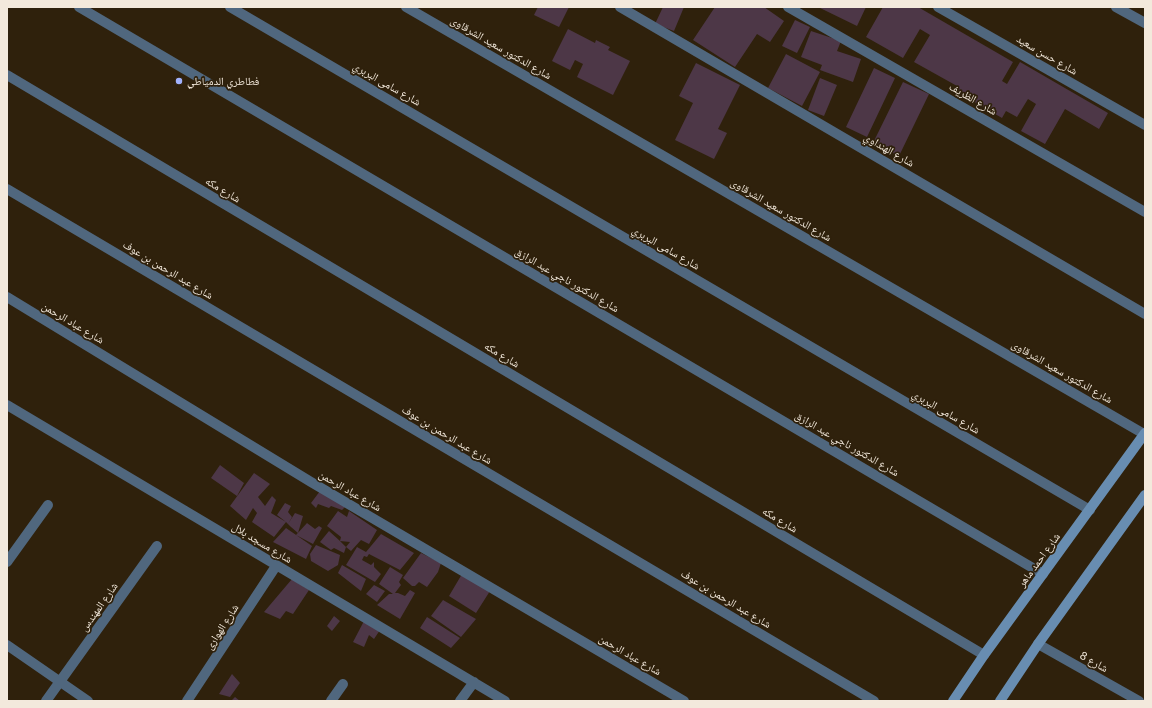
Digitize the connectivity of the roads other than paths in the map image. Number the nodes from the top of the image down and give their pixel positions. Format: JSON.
{"nodes":[{"id":1,"x":79,"y":7,"type":"edge"},
{"id":2,"x":230,"y":7,"type":"edge"},
{"id":3,"x":406,"y":7,"type":"edge"},
{"id":4,"x":620,"y":7,"type":"edge"},
{"id":5,"x":788,"y":7,"type":"edge"},
{"id":6,"x":938,"y":7,"type":"edge"},
{"id":7,"x":1116,"y":7,"type":"edge"},
{"id":8,"x":1145,"y":23,"type":"edge"},
{"id":9,"x":7,"y":75,"type":"edge"},
{"id":10,"x":1145,"y":125,"type":"edge"},
{"id":11,"x":7,"y":189,"type":"edge"},
{"id":12,"x":1145,"y":212,"type":"edge"},
{"id":13,"x":7,"y":297,"type":"edge"},
{"id":14,"x":1145,"y":314,"type":"edge"},
{"id":15,"x":7,"y":405,"type":"edge"},
{"id":16,"x":1145,"y":434,"type":"edge"},
{"id":17,"x":1145,"y":495,"type":"edge"},
{"id":18,"x":48,"y":505,"type":"dead end"},
{"id":19,"x":1090,"y":510,"type":"junction"},
{"id":20,"x":157,"y":546,"type":"dead end"},
{"id":21,"x":7,"y":562,"type":"edge"},
{"id":22,"x":276,"y":566,"type":"junction"},
{"id":23,"x":1043,"y":574,"type":"junction"},
{"id":24,"x":1038,"y":644,"type":"junction"},
{"id":25,"x":7,"y":645,"type":"edge"},
{"id":26,"x":984,"y":655,"type":"junction"},
{"id":27,"x":60,"y":682,"type":"junction"},
{"id":28,"x":474,"y":682,"type":"junction"},
{"id":29,"x":343,"y":684,"type":"dead end"},
{"id":30,"x":46,"y":701,"type":"edge"},
{"id":31,"x":88,"y":701,"type":"edge"},
{"id":32,"x":187,"y":701,"type":"edge"},
{"id":33,"x":331,"y":701,"type":"edge"},
{"id":34,"x":460,"y":701,"type":"edge"},
{"id":35,"x":505,"y":701,"type":"edge"},
{"id":36,"x":684,"y":701,"type":"edge"},
{"id":37,"x":874,"y":701,"type":"edge"},
{"id":38,"x":953,"y":701,"type":"edge"},
{"id":39,"x":1000,"y":701,"type":"edge"},
{"id":40,"x":1139,"y":701,"type":"edge"}],
"edges":[{"from":1,"to":23,"type":"street","name":"شارع الدكتور ناجي عبد الرازق"},
{"from":2,"to":19,"type":"street","name":"شارع سامى البربري"},
{"from":3,"to":16,"type":"street","name":"شارع الدكتور سعيد الشرقاوى"},
{"from":4,"to":14,"type":"street","name":"شارع الهنداوي"},
{"from":5,"to":12,"type":"street","name":"شارع الظريف"},
{"from":6,"to":10,"type":"street","name":"شارع حسن سعيد"},
{"from":7,"to":8,"type":"street"},
{"from":9,"to":26,"type":"street","name":"شارع مكه"},
{"from":11,"to":37,"type":"street","name":"شارع عبد الرحمن بن عوف"},
{"from":13,"to":36,"type":"street","name":"شارع عباد الرحمن"},
{"from":15,"to":22,"type":"street","name":"شارع مسجد بلال"},
{"from":16,"to":19,"type":"main road","name":"شارع احمد ماهر"},
{"from":17,"to":24,"type":"main road"},
{"from":18,"to":21,"type":"street"},
{"from":19,"to":23,"type":"main road","name":"شارع احمد ماهر"},
{"from":20,"to":27,"type":"street","name":"شارع المهندس"},
{"from":22,"to":28,"type":"street","name":"شارع مسجد بلال"},
{"from":22,"to":32,"type":"street","name":"شارع الهوارى"},
{"from":23,"to":26,"type":"main road","name":"شارع احمد ماهر"},
{"from":24,"to":39,"type":"main road"},
{"from":24,"to":40,"type":"street","name":"شارع 8"},
{"from":25,"to":27,"type":"street"},
{"from":26,"to":38,"type":"main road","name":"شارع احمد ماهر"},
{"from":27,"to":30,"type":"street","name":"شارع المهندس"},
{"from":27,"to":31,"type":"street"},
{"from":28,"to":34,"type":"street"},
{"from":28,"to":35,"type":"street","name":"شارع مسجد بلال"},
{"from":29,"to":33,"type":"street"}]}
